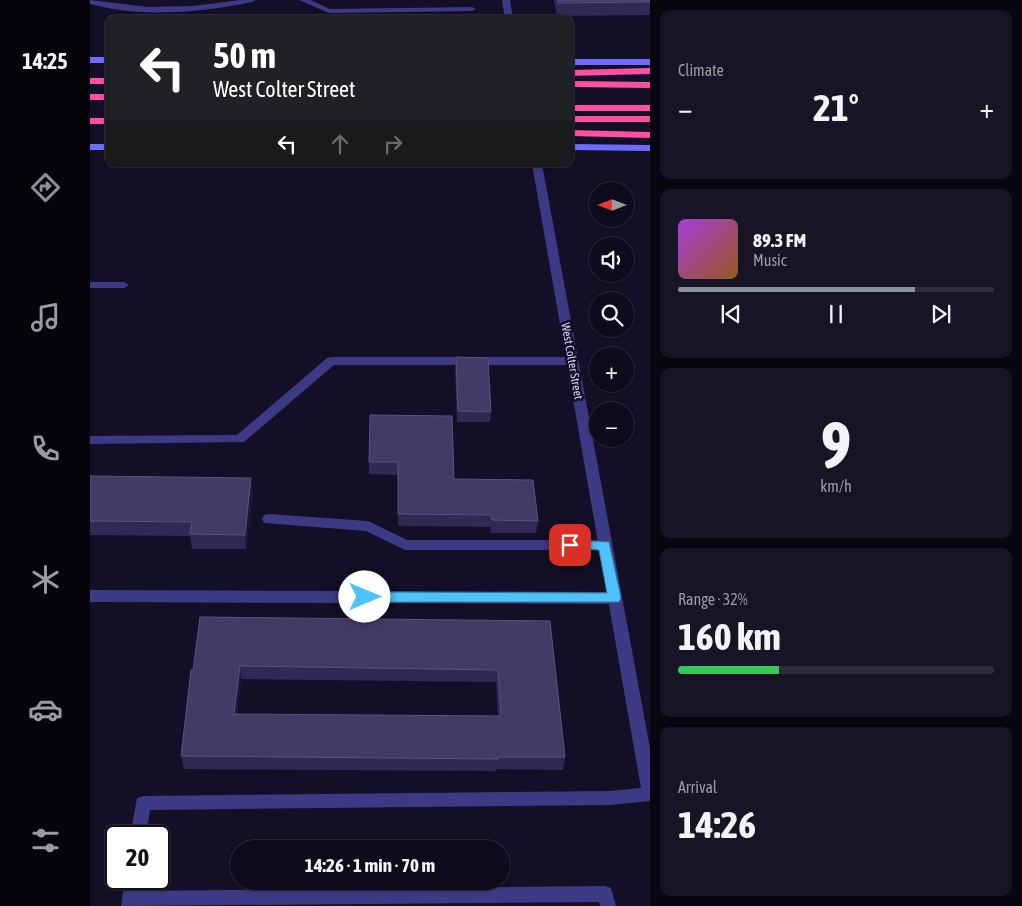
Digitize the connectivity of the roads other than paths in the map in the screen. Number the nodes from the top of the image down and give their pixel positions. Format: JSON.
{"nodes":[{"id":1,"x":90,"y":0,"type":"edge"},
{"id":2,"x":172,"y":0,"type":"edge"},
{"id":3,"x":252,"y":0,"type":"edge"},
{"id":4,"x":303,"y":0,"type":"edge"},
{"id":5,"x":506,"y":0,"type":"edge"},
{"id":6,"x":472,"y":9,"type":"dead end"},
{"id":7,"x":169,"y":14,"type":"edge"},
{"id":8,"x":508,"y":15,"type":"edge"},
{"id":9,"x":90,"y":60,"type":"edge"},
{"id":10,"x":105,"y":60,"type":"edge"},
{"id":11,"x":574,"y":62,"type":"edge"},
{"id":12,"x":650,"y":62,"type":"edge"},
{"id":13,"x":650,"y":71,"type":"edge"},
{"id":14,"x":574,"y":73,"type":"edge"},
{"id":15,"x":90,"y":81,"type":"edge"},
{"id":16,"x":105,"y":81,"type":"edge"},
{"id":17,"x":574,"y":84,"type":"edge"},
{"id":18,"x":650,"y":85,"type":"edge"},
{"id":19,"x":90,"y":96,"type":"edge"},
{"id":20,"x":105,"y":96,"type":"edge"},
{"id":21,"x":574,"y":98,"type":"edge"},
{"id":22,"x":650,"y":98,"type":"edge"},
{"id":23,"x":90,"y":106,"type":"edge"},
{"id":24,"x":105,"y":106,"type":"edge"},
{"id":25,"x":574,"y":108,"type":"edge"},
{"id":26,"x":650,"y":108,"type":"edge"},
{"id":27,"x":574,"y":119,"type":"edge"},
{"id":28,"x":650,"y":119,"type":"edge"},
{"id":29,"x":90,"y":121,"type":"edge"},
{"id":30,"x":105,"y":122,"type":"edge"},
{"id":31,"x":574,"y":133,"type":"edge"},
{"id":32,"x":650,"y":135,"type":"edge"},
{"id":33,"x":90,"y":147,"type":"edge"},
{"id":34,"x":105,"y":147,"type":"edge"},
{"id":35,"x":574,"y":148,"type":"edge"},
{"id":36,"x":650,"y":148,"type":"edge"},
{"id":37,"x":538,"y":167,"type":"edge"},
{"id":38,"x":90,"y":285,"type":"edge"},
{"id":39,"x":124,"y":285,"type":"dead end"},
{"id":40,"x":572,"y":361,"type":"junction"},
{"id":41,"x":90,"y":440,"type":"edge"},
{"id":42,"x":269,"y":519,"type":"dead end"},
{"id":43,"x":605,"y":545,"type":"junction"},
{"id":44,"x":90,"y":596,"type":"edge"},
{"id":45,"x":614,"y":598,"type":"junction"},
{"id":46,"x":650,"y":794,"type":"edge"},
{"id":47,"x":140,"y":825,"type":"edge"},
{"id":48,"x":129,"y":902,"type":"edge"},
{"id":49,"x":608,"y":906,"type":"edge"}],
"edges":[{"from":1,"to":7,"type":"street"},
{"from":2,"to":7,"type":"street"},
{"from":3,"to":7,"type":"street"},
{"from":4,"to":6,"type":"street"},
{"from":5,"to":8,"type":"street"},
{"from":9,"to":10,"type":"main road"},
{"from":11,"to":12,"type":"main road"},
{"from":13,"to":14,"type":"highway"},
{"from":15,"to":16,"type":"highway"},
{"from":17,"to":18,"type":"highway"},
{"from":19,"to":20,"type":"highway"},
{"from":21,"to":22,"type":"highway"},
{"from":23,"to":24,"type":"highway"},
{"from":25,"to":26,"type":"highway"},
{"from":27,"to":28,"type":"highway"},
{"from":29,"to":30,"type":"highway"},
{"from":31,"to":32,"type":"highway"},
{"from":33,"to":34,"type":"main road"},
{"from":35,"to":36,"type":"main road"},
{"from":37,"to":40,"type":"street","name":"West Colter Street"},
{"from":38,"to":39,"type":"street"},
{"from":40,"to":41,"type":"street"},
{"from":40,"to":43,"type":"street","name":"West Colter Street"},
{"from":42,"to":43,"type":"street"},
{"from":43,"to":45,"type":"street","name":"West Colter Street"},
{"from":44,"to":45,"type":"street"},
{"from":45,"to":46,"type":"street","name":"West Colter Street"},
{"from":46,"to":47,"type":"street"},
{"from":48,"to":49,"type":"street"}]}
